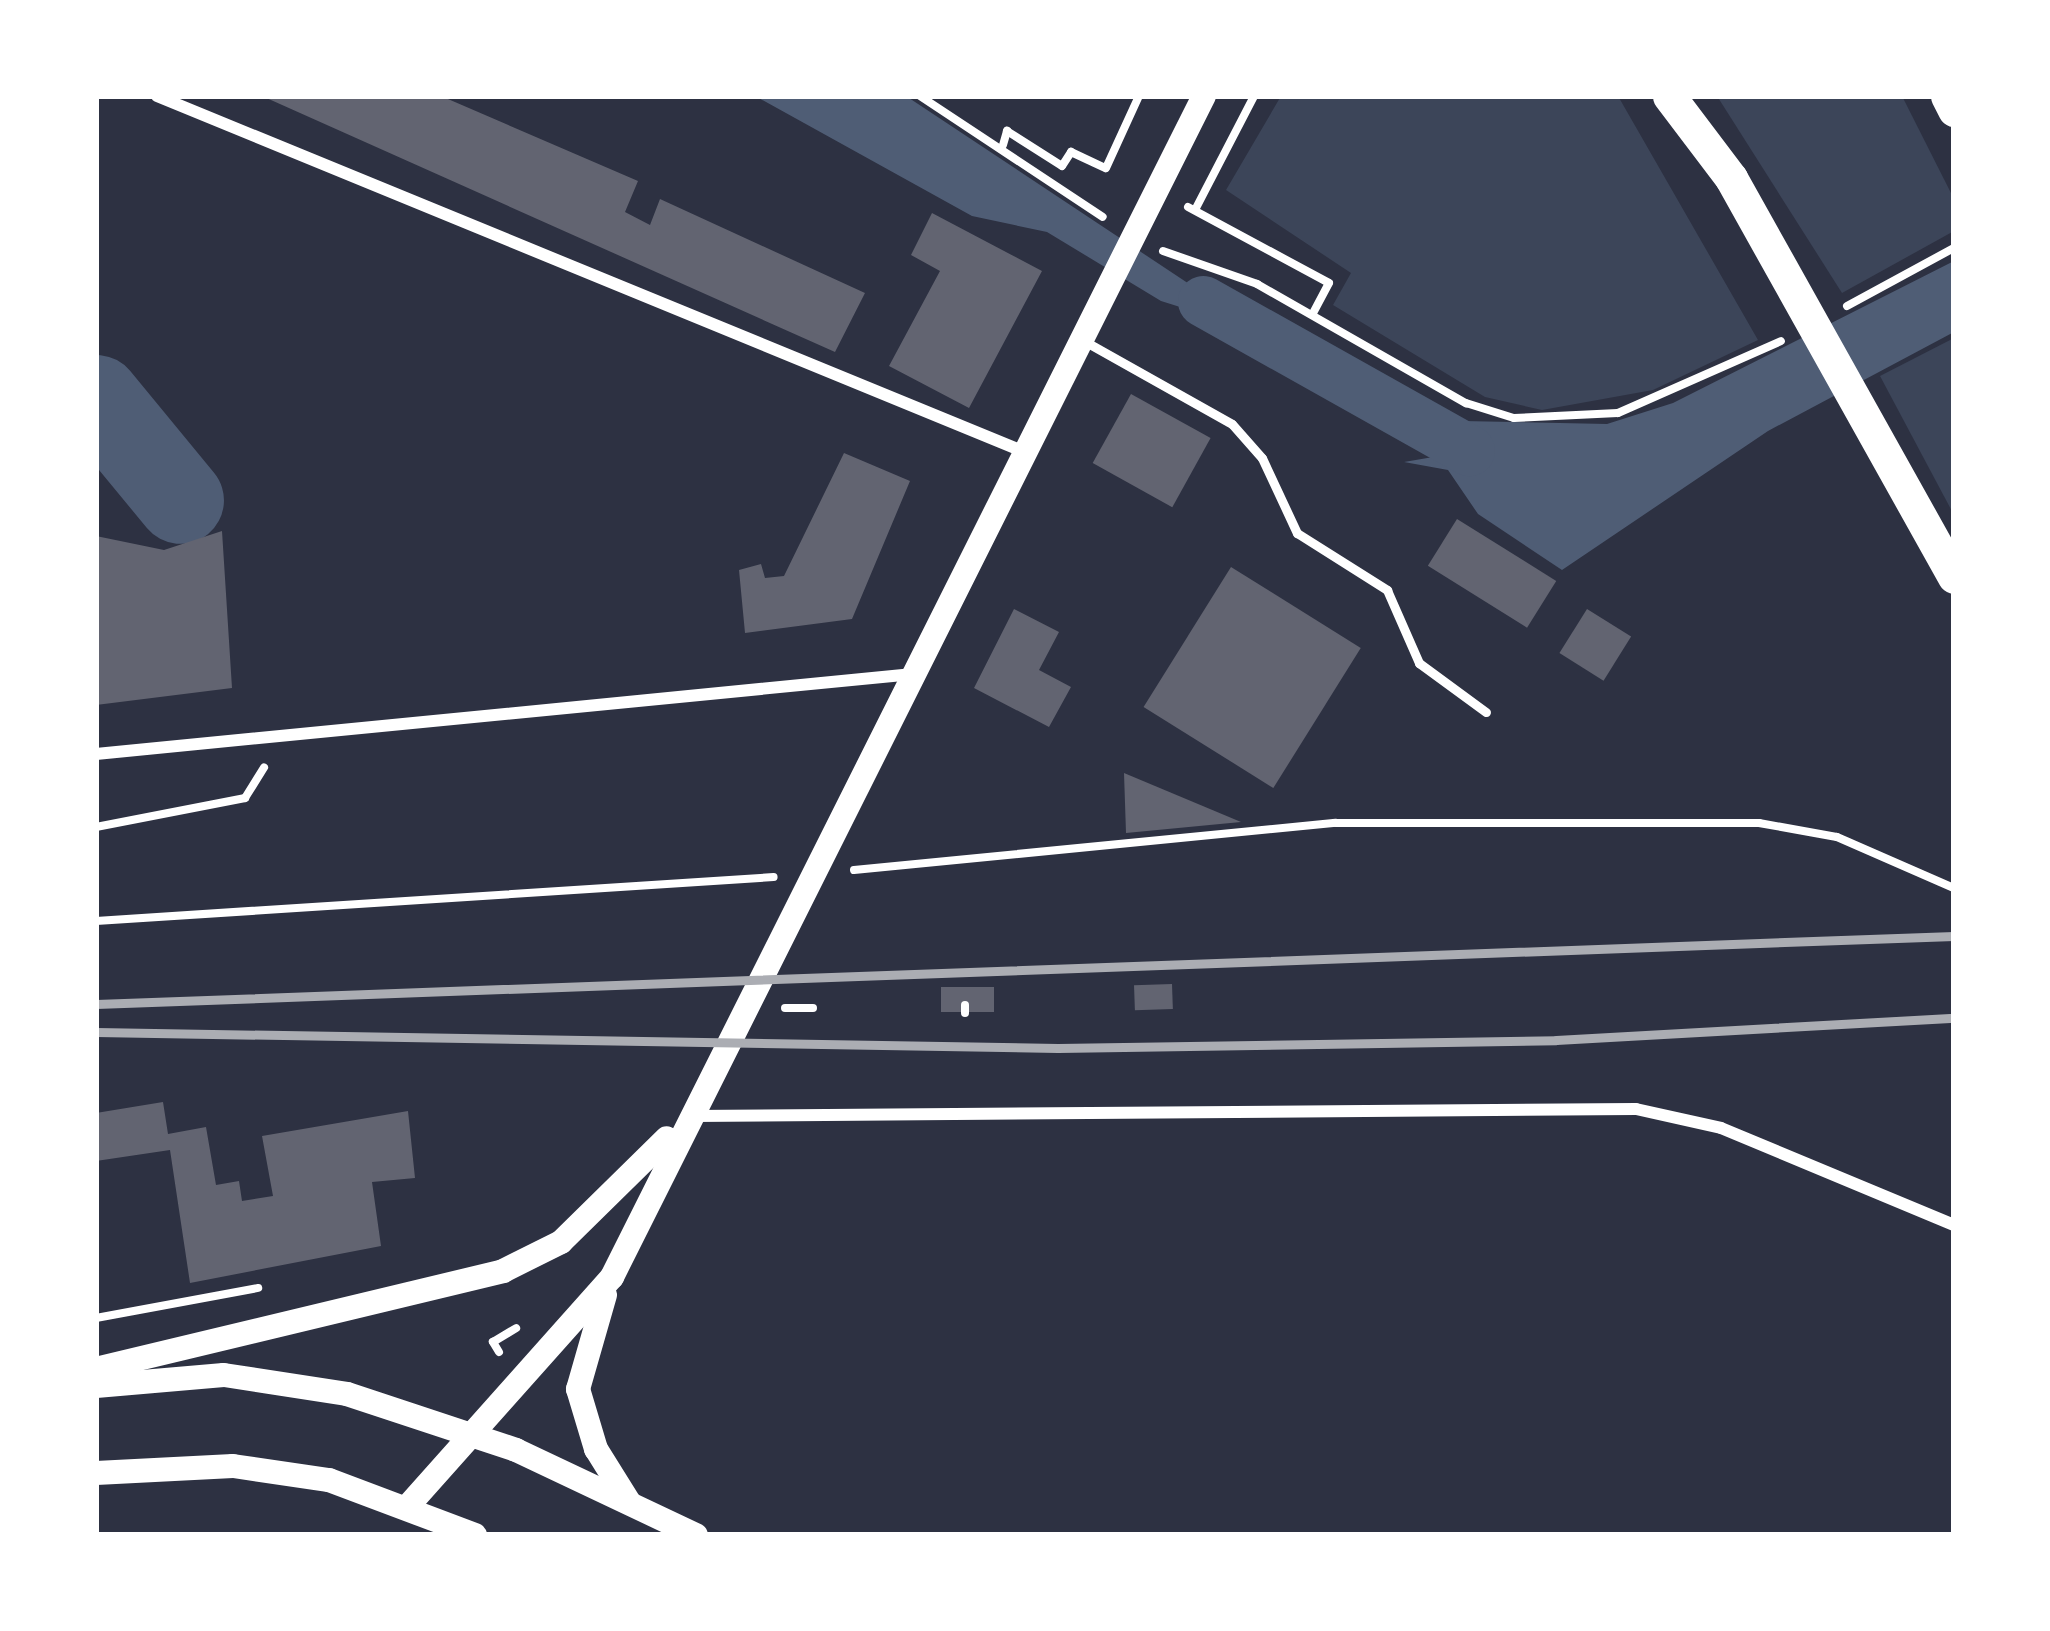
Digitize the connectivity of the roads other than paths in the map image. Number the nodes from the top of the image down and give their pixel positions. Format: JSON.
{"nodes":[{"id":1,"x":157,"y":96,"type":"edge"},
{"id":2,"x":1670,"y":96,"type":"edge"},
{"id":3,"x":1946,"y":96,"type":"edge"},
{"id":4,"x":1205,"y":102,"type":"edge"},
{"id":5,"x":1954,"y":110,"type":"edge"},
{"id":6,"x":1083,"y":340,"type":"junction"},
{"id":7,"x":1027,"y":453,"type":"junction"},
{"id":8,"x":1954,"y":577,"type":"edge"},
{"id":9,"x":916,"y":674,"type":"junction"},
{"id":10,"x":1486,"y":712,"type":"dead end"},
{"id":11,"x":96,"y":754,"type":"edge"},
{"id":12,"x":686,"y":1116,"type":"junction"},
{"id":13,"x":1954,"y":1225,"type":"edge"},
{"id":14,"x":612,"y":1277,"type":"junction"},
{"id":15,"x":96,"y":1369,"type":"edge"},
{"id":16,"x":96,"y":1386,"type":"edge"},
{"id":17,"x":468,"y":1433,"type":"junction"},
{"id":18,"x":96,"y":1473,"type":"edge"},
{"id":19,"x":631,"y":1504,"type":"junction"},
{"id":20,"x":408,"y":1506,"type":"junction"},
{"id":21,"x":475,"y":1535,"type":"edge"},
{"id":22,"x":696,"y":1535,"type":"edge"}],
"edges":[{"from":1,"to":7,"type":"street"},
{"from":2,"to":8,"type":"highway"},
{"from":3,"to":5,"type":"highway"},
{"from":4,"to":6,"type":"main road"},
{"from":6,"to":7,"type":"main road"},
{"from":6,"to":10,"type":"lane"},
{"from":7,"to":9,"type":"main road"},
{"from":9,"to":11,"type":"street"},
{"from":9,"to":12,"type":"main road"},
{"from":12,"to":13,"type":"street"},
{"from":12,"to":14,"type":"main road"},
{"from":12,"to":15,"type":"main road"},
{"from":14,"to":17,"type":"main road"},
{"from":14,"to":19,"type":"main road"},
{"from":16,"to":17,"type":"main road"},
{"from":17,"to":19,"type":"main road"},
{"from":17,"to":20,"type":"main road"},
{"from":18,"to":20,"type":"main road"},
{"from":19,"to":22,"type":"main road"},
{"from":20,"to":21,"type":"main road"}]}
